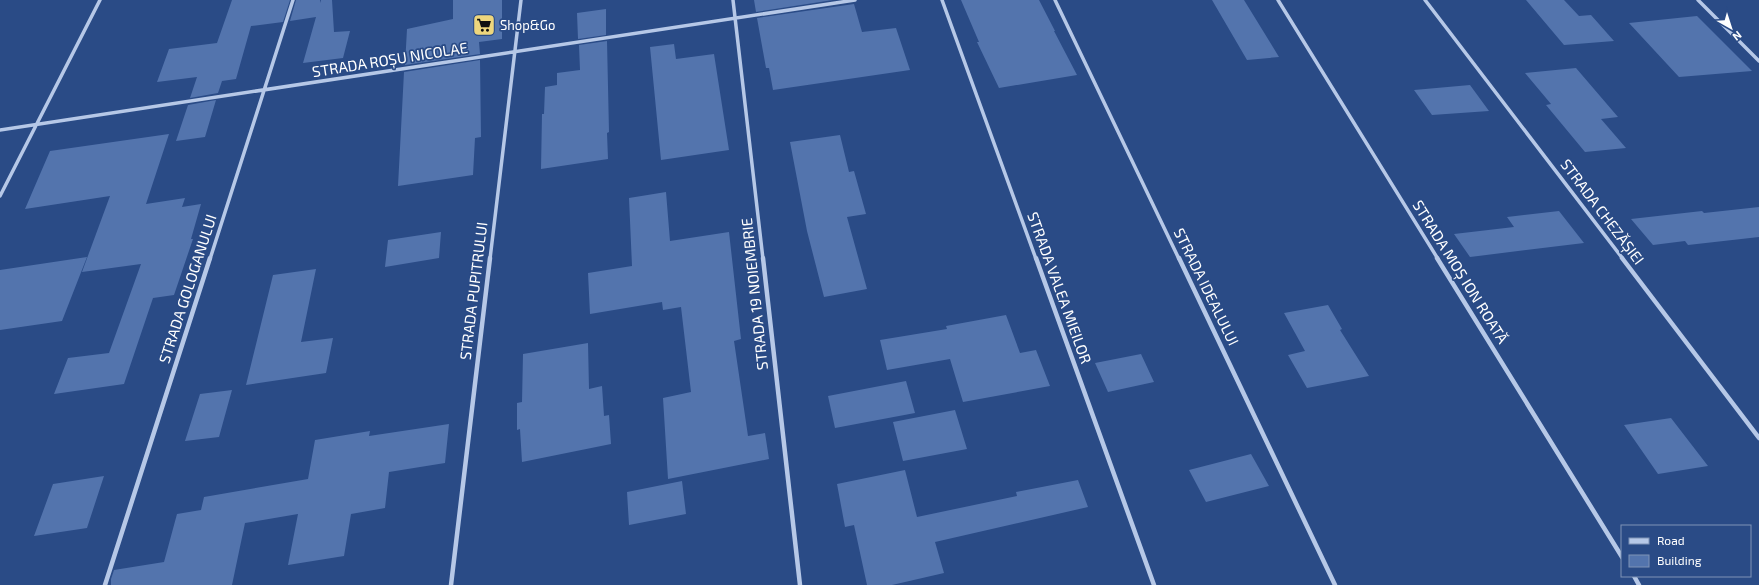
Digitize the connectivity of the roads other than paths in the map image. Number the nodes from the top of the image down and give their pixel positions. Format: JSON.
{"nodes":[{"id":1,"x":100,"y":0,"type":"edge"},
{"id":2,"x":293,"y":0,"type":"edge"},
{"id":3,"x":520,"y":0,"type":"edge"},
{"id":4,"x":733,"y":0,"type":"edge"},
{"id":5,"x":850,"y":0,"type":"edge"},
{"id":6,"x":855,"y":0,"type":"edge"},
{"id":7,"x":942,"y":0,"type":"edge"},
{"id":8,"x":1055,"y":0,"type":"edge"},
{"id":9,"x":1278,"y":0,"type":"edge"},
{"id":10,"x":1425,"y":0,"type":"edge"},
{"id":11,"x":1698,"y":0,"type":"edge"},
{"id":12,"x":735,"y":18,"type":"junction"},
{"id":13,"x":515,"y":52,"type":"junction"},
{"id":14,"x":1759,"y":61,"type":"edge"},
{"id":15,"x":264,"y":90,"type":"junction"},
{"id":16,"x":35,"y":125,"type":"junction"},
{"id":17,"x":0,"y":130,"type":"edge"},
{"id":18,"x":0,"y":196,"type":"edge"},
{"id":19,"x":1759,"y":438,"type":"edge"},
{"id":20,"x":1621,"y":555,"type":"edge"},
{"id":21,"x":105,"y":585,"type":"edge"},
{"id":22,"x":451,"y":585,"type":"edge"},
{"id":23,"x":800,"y":585,"type":"edge"},
{"id":24,"x":1154,"y":585,"type":"edge"},
{"id":25,"x":1335,"y":585,"type":"edge"}],
"edges":[{"from":1,"to":16,"type":"street"},
{"from":2,"to":15,"type":"street","name":"STRADA GOLOGANULUI"},
{"from":3,"to":13,"type":"street","name":"STRADA PUPITRULUI"},
{"from":4,"to":12,"type":"street","name":"STRADA 19 NOIEMBRIE"},
{"from":5,"to":6,"type":"street","name":"STRADA ROȘU NICOLAE"},
{"from":5,"to":12,"type":"street","name":"STRADA ROȘU NICOLAE"},
{"from":7,"to":24,"type":"street","name":"STRADA VALEA MIEILOR"},
{"from":8,"to":25,"type":"street","name":"STRADA IDEALULUI"},
{"from":9,"to":20,"type":"street","name":"STRADA MOȘ ION ROATĂ"},
{"from":10,"to":19,"type":"street","name":"STRADA CHEZĂȘIEI"},
{"from":11,"to":14,"type":"street"},
{"from":12,"to":13,"type":"street","name":"STRADA ROȘU NICOLAE"},
{"from":12,"to":23,"type":"street","name":"STRADA 19 NOIEMBRIE"},
{"from":13,"to":15,"type":"street","name":"STRADA ROȘU NICOLAE"},
{"from":13,"to":22,"type":"street","name":"STRADA PUPITRULUI"},
{"from":15,"to":16,"type":"street","name":"STRADA ROȘU NICOLAE"},
{"from":15,"to":21,"type":"street","name":"STRADA GOLOGANULUI"},
{"from":16,"to":17,"type":"street","name":"STRADA ROȘU NICOLAE"},
{"from":16,"to":18,"type":"street"}]}
